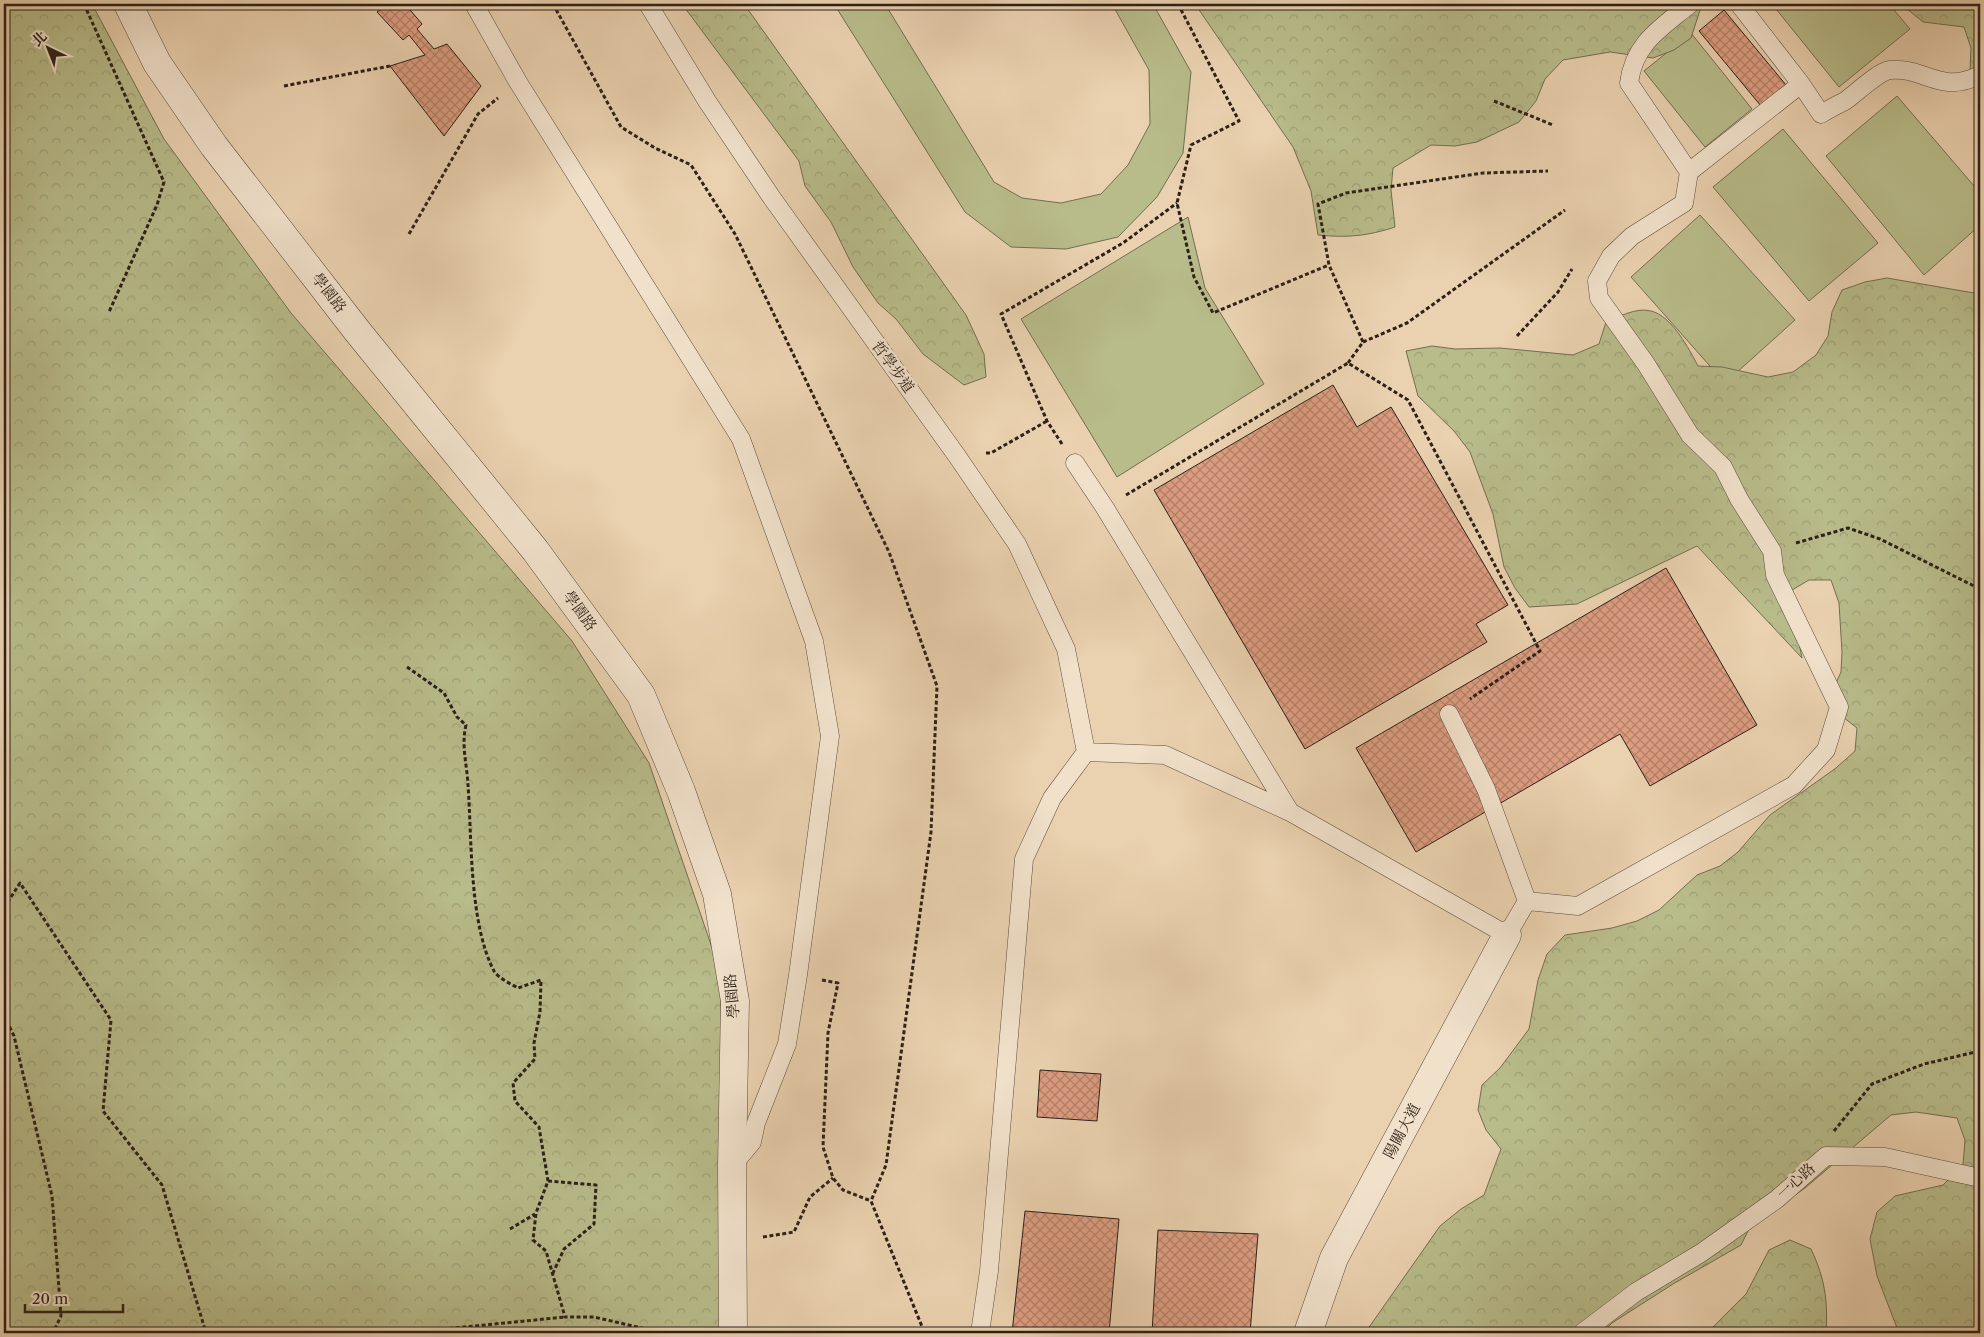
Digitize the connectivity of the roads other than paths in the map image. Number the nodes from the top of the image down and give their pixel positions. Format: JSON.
{"nodes":[{"id":1,"x":128,"y":4,"type":"edge"},
{"id":2,"x":474,"y":4,"type":"edge"},
{"id":3,"x":648,"y":4,"type":"edge"},
{"id":4,"x":1690,"y":4,"type":"edge"},
{"id":5,"x":1738,"y":4,"type":"edge"},
{"id":6,"x":1980,"y":75,"type":"edge"},
{"id":7,"x":1801,"y":84,"type":"junction"},
{"id":8,"x":1689,"y":172,"type":"junction"},
{"id":9,"x":1075,"y":463,"type":"dead end"},
{"id":10,"x":1449,"y":714,"type":"road end"},
{"id":11,"x":1086,"y":752,"type":"junction"},
{"id":12,"x":1290,"y":812,"type":"junction"},
{"id":13,"x":1527,"y":901,"type":"junction"},
{"id":14,"x":1507,"y":935,"type":"junction"},
{"id":15,"x":732,"y":1166,"type":"junction"},
{"id":16,"x":1980,"y":1178,"type":"edge"},
{"id":17,"x":733,"y":1333,"type":"edge"},
{"id":18,"x":980,"y":1333,"type":"edge"},
{"id":19,"x":1308,"y":1333,"type":"edge"},
{"id":20,"x":1582,"y":1333,"type":"edge"}],
"edges":[{"from":1,"to":15,"type":"street","name":"學園路"},
{"from":2,"to":15,"type":"lane"},
{"from":3,"to":11,"type":"lane","name":"哲學步道"},
{"from":4,"to":8,"type":"lane"},
{"from":5,"to":7,"type":"lane"},
{"from":6,"to":7,"type":"lane"},
{"from":7,"to":8,"type":"lane"},
{"from":8,"to":13,"type":"lane"},
{"from":9,"to":12,"type":"lane"},
{"from":10,"to":13,"type":"lane"},
{"from":11,"to":12,"type":"lane"},
{"from":11,"to":18,"type":"lane"},
{"from":12,"to":14,"type":"lane"},
{"from":13,"to":14,"type":"lane"},
{"from":14,"to":19,"type":"street","name":"陽關大道"},
{"from":15,"to":17,"type":"street","name":"學園路"},
{"from":16,"to":20,"type":"lane","name":"一心路"}]}
